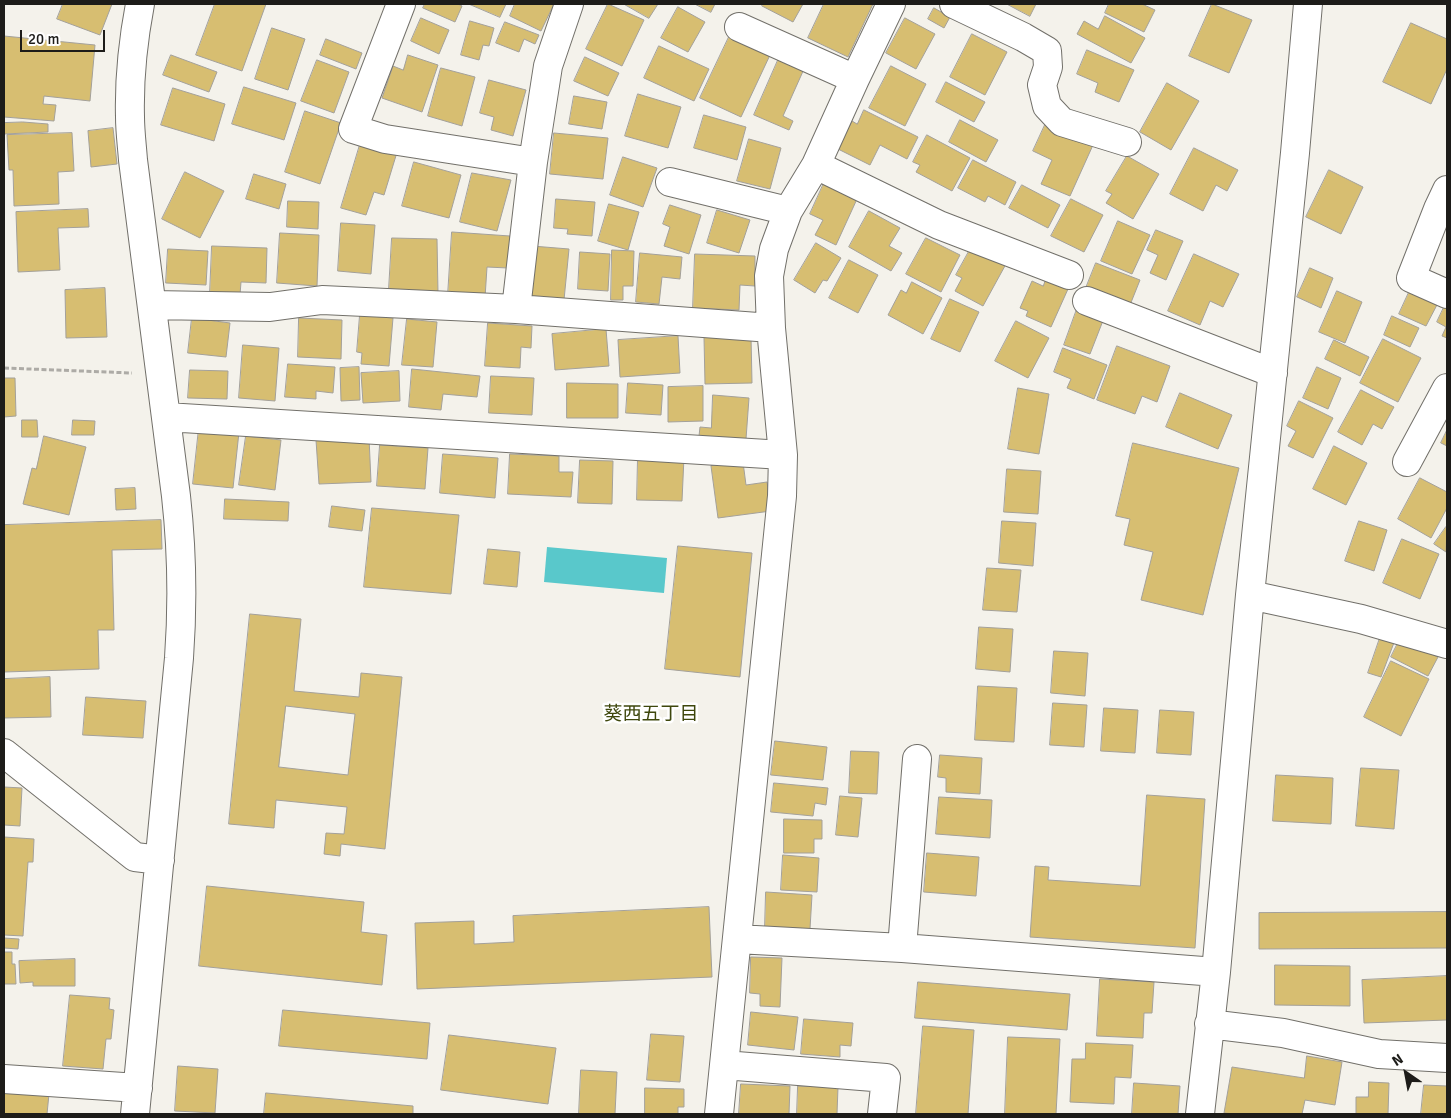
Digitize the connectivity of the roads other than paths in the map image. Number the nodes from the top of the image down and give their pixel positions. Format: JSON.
{"nodes":[{"id":1,"x":140,"y":4,"type":"edge"},
{"id":2,"x":401,"y":4,"type":"edge"},
{"id":3,"x":569,"y":4,"type":"edge"},
{"id":4,"x":891,"y":4,"type":"edge"},
{"id":5,"x":954,"y":4,"type":"edge"},
{"id":6,"x":1308,"y":4,"type":"edge"},
{"id":7,"x":739,"y":27,"type":"dead end"},
{"id":8,"x":855,"y":79,"type":"junction"},
{"id":9,"x":1127,"y":142,"type":"dead end"},
{"id":10,"x":533,"y":162,"type":"junction"},
{"id":11,"x":816,"y":165,"type":"junction"},
{"id":12,"x":670,"y":182,"type":"dead end"},
{"id":13,"x":1447,"y":190,"type":"edge"},
{"id":14,"x":788,"y":211,"type":"junction"},
{"id":15,"x":1069,"y":274,"type":"dead end"},
{"id":16,"x":1447,"y":294,"type":"edge"},
{"id":17,"x":1087,"y":301,"type":"dead end"},
{"id":18,"x":152,"y":305,"type":"junction"},
{"id":19,"x":516,"y":309,"type":"junction"},
{"id":20,"x":771,"y":328,"type":"junction"},
{"id":21,"x":1273,"y":374,"type":"junction"},
{"id":22,"x":1447,"y":388,"type":"edge"},
{"id":23,"x":166,"y":417,"type":"junction"},
{"id":24,"x":783,"y":455,"type":"junction"},
{"id":25,"x":1407,"y":462,"type":"dead end"},
{"id":26,"x":1250,"y":595,"type":"junction"},
{"id":27,"x":1447,"y":644,"type":"edge"},
{"id":28,"x":4,"y":753,"type":"edge"},
{"id":29,"x":917,"y":759,"type":"dead end"},
{"id":30,"x":160,"y":860,"type":"junction"},
{"id":31,"x":737,"y":939,"type":"junction"},
{"id":32,"x":902,"y":948,"type":"junction"},
{"id":33,"x":1216,"y":972,"type":"junction"},
{"id":34,"x":1209,"y":1024,"type":"junction"},
{"id":35,"x":1447,"y":1058,"type":"edge"},
{"id":36,"x":724,"y":1065,"type":"junction"},
{"id":37,"x":4,"y":1079,"type":"edge"},
{"id":38,"x":138,"y":1088,"type":"junction"},
{"id":39,"x":135,"y":1114,"type":"edge"},
{"id":40,"x":719,"y":1114,"type":"edge"},
{"id":41,"x":882,"y":1114,"type":"edge"},
{"id":42,"x":1200,"y":1114,"type":"edge"}],
"edges":[{"from":1,"to":18,"type":"street"},
{"from":2,"to":10,"type":"street"},
{"from":3,"to":10,"type":"street"},
{"from":4,"to":8,"type":"street"},
{"from":5,"to":9,"type":"street"},
{"from":6,"to":21,"type":"street"},
{"from":7,"to":8,"type":"street"},
{"from":8,"to":11,"type":"street"},
{"from":10,"to":19,"type":"street"},
{"from":11,"to":14,"type":"street"},
{"from":11,"to":15,"type":"street"},
{"from":12,"to":14,"type":"street"},
{"from":13,"to":16,"type":"street"},
{"from":14,"to":20,"type":"street"},
{"from":17,"to":21,"type":"street"},
{"from":18,"to":19,"type":"street"},
{"from":18,"to":23,"type":"street"},
{"from":19,"to":20,"type":"street"},
{"from":20,"to":24,"type":"street"},
{"from":21,"to":26,"type":"street"},
{"from":22,"to":25,"type":"street"},
{"from":23,"to":24,"type":"street"},
{"from":23,"to":30,"type":"street"},
{"from":24,"to":31,"type":"street"},
{"from":26,"to":27,"type":"street"},
{"from":26,"to":33,"type":"street"},
{"from":28,"to":30,"type":"street"},
{"from":29,"to":32,"type":"street"},
{"from":30,"to":38,"type":"street"},
{"from":31,"to":32,"type":"street"},
{"from":31,"to":36,"type":"street"},
{"from":32,"to":33,"type":"street"},
{"from":33,"to":34,"type":"street"},
{"from":34,"to":35,"type":"street"},
{"from":34,"to":42,"type":"street"},
{"from":36,"to":40,"type":"street"},
{"from":36,"to":41,"type":"street"},
{"from":37,"to":38,"type":"street"},
{"from":38,"to":39,"type":"street"}]}
